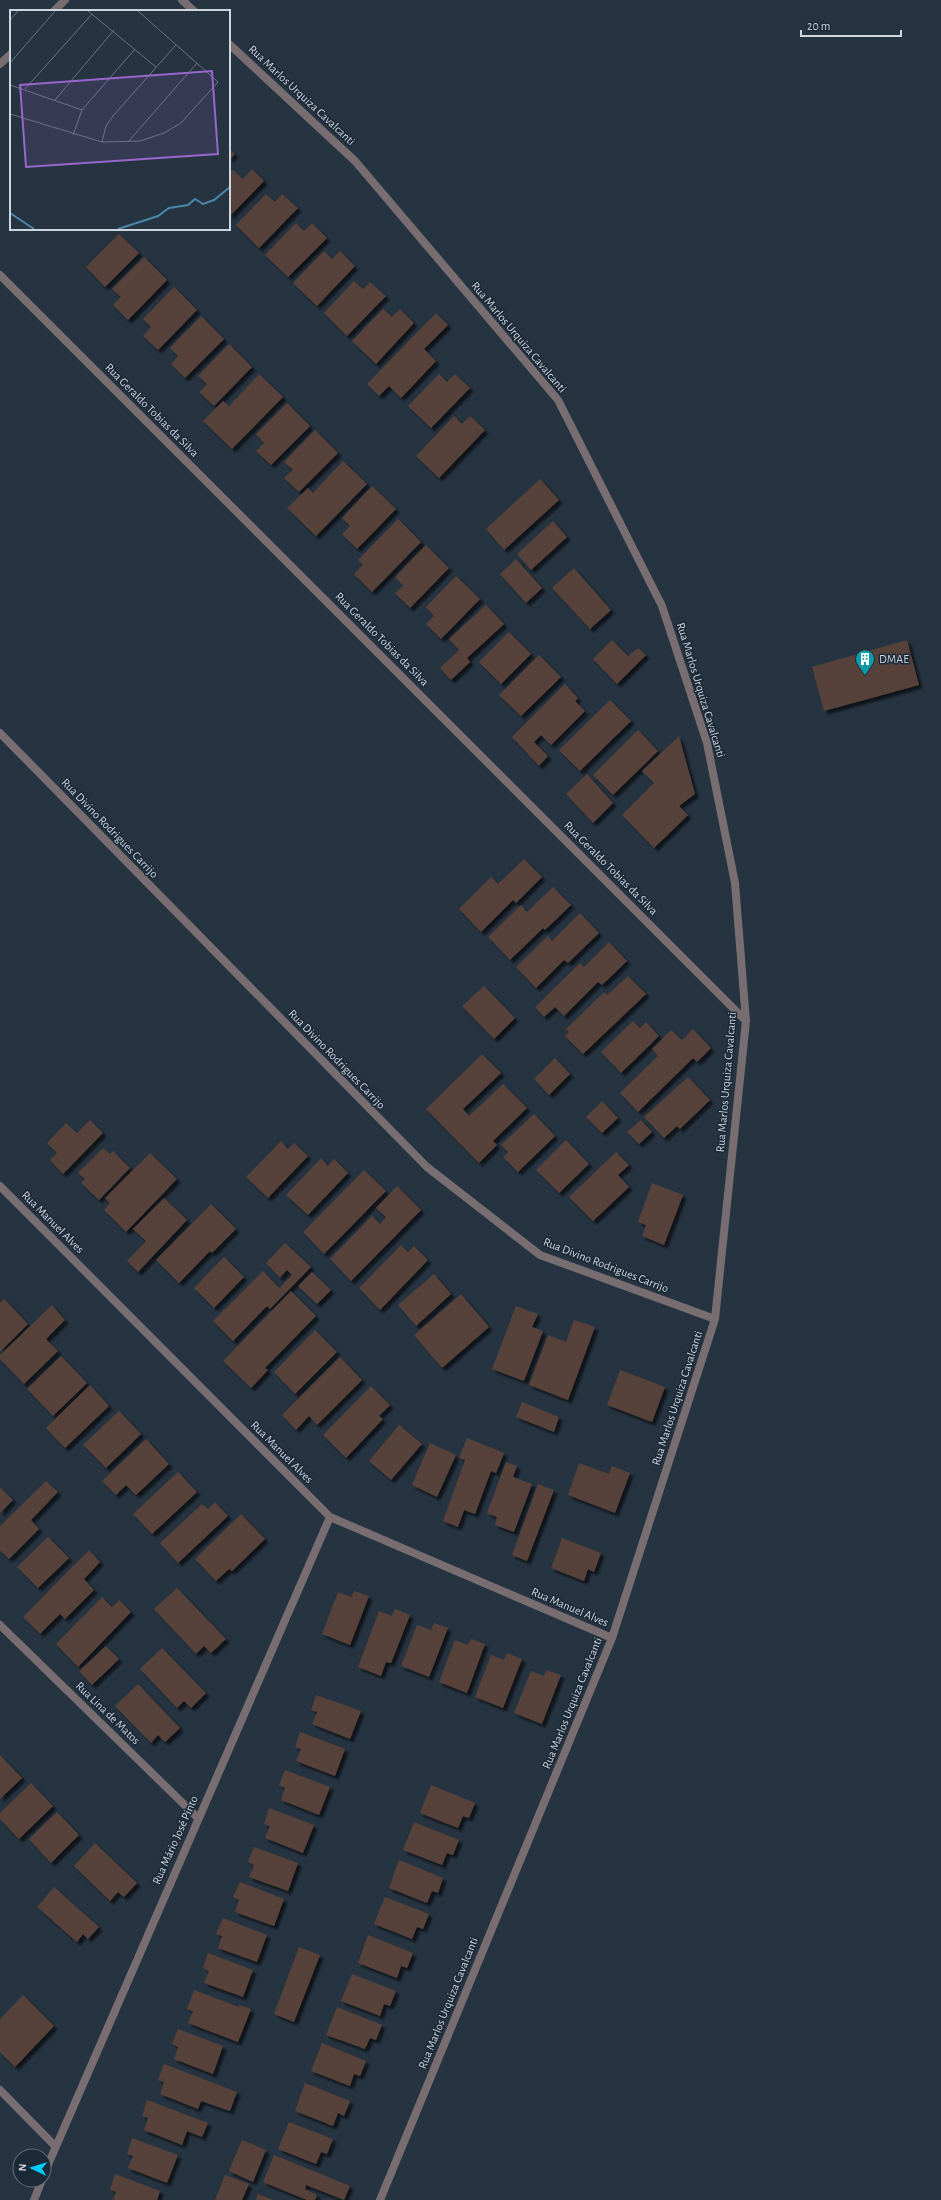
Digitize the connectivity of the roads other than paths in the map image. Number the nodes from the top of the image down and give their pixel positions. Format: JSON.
{"nodes":[{"id":1,"x":66,"y":0,"type":"edge"},
{"id":2,"x":182,"y":0,"type":"edge"},
{"id":3,"x":55,"y":10,"type":"edge"},
{"id":4,"x":193,"y":10,"type":"edge"},
{"id":5,"x":230,"y":45,"type":"edge"},
{"id":6,"x":10,"y":55,"type":"edge"},
{"id":7,"x":0,"y":64,"type":"edge"},
{"id":8,"x":0,"y":275,"type":"edge"},
{"id":9,"x":0,"y":732,"type":"edge"},
{"id":10,"x":746,"y":1021,"type":"junction"},
{"id":11,"x":0,"y":1186,"type":"edge"},
{"id":12,"x":715,"y":1319,"type":"junction"},
{"id":13,"x":330,"y":1517,"type":"junction"},
{"id":14,"x":0,"y":1625,"type":"edge"},
{"id":15,"x":612,"y":1638,"type":"junction"},
{"id":16,"x":198,"y":1818,"type":"junction"},
{"id":17,"x":0,"y":2090,"type":"edge"},
{"id":18,"x":55,"y":2146,"type":"junction"},
{"id":19,"x":52,"y":2154,"type":"edge"},
{"id":20,"x":39,"y":2188,"type":"edge"},
{"id":21,"x":34,"y":2200,"type":"edge"},
{"id":22,"x":380,"y":2200,"type":"edge"}],
"edges":[{"from":1,"to":3,"type":"street"},
{"from":2,"to":4,"type":"street"},
{"from":5,"to":10,"type":"street","name":"Rua Marlos Urquiza Cavalcanti"},
{"from":6,"to":7,"type":"street"},
{"from":8,"to":10,"type":"street","name":"Rua Geraldo Tobias da Silva"},
{"from":9,"to":12,"type":"street","name":"Rua Divino Rodrigues Carrijo"},
{"from":10,"to":12,"type":"street","name":"Rua Marlos Urquiza Cavalcanti"},
{"from":11,"to":13,"type":"street","name":"Rua Manuel Alves"},
{"from":12,"to":15,"type":"street","name":"Rua Marlos Urquiza Cavalcanti"},
{"from":13,"to":15,"type":"street","name":"Rua Manuel Alves"},
{"from":13,"to":16,"type":"street","name":"Rua Mário José Pinto"},
{"from":14,"to":16,"type":"street","name":"Rua Lina de Matos"},
{"from":15,"to":22,"type":"street","name":"Rua Marlos Urquiza Cavalcanti"},
{"from":16,"to":18,"type":"street","name":"Rua Mário José Pinto"},
{"from":17,"to":18,"type":"street"},
{"from":18,"to":19,"type":"street","name":"Rua Mário José Pinto"},
{"from":20,"to":21,"type":"street"}]}
